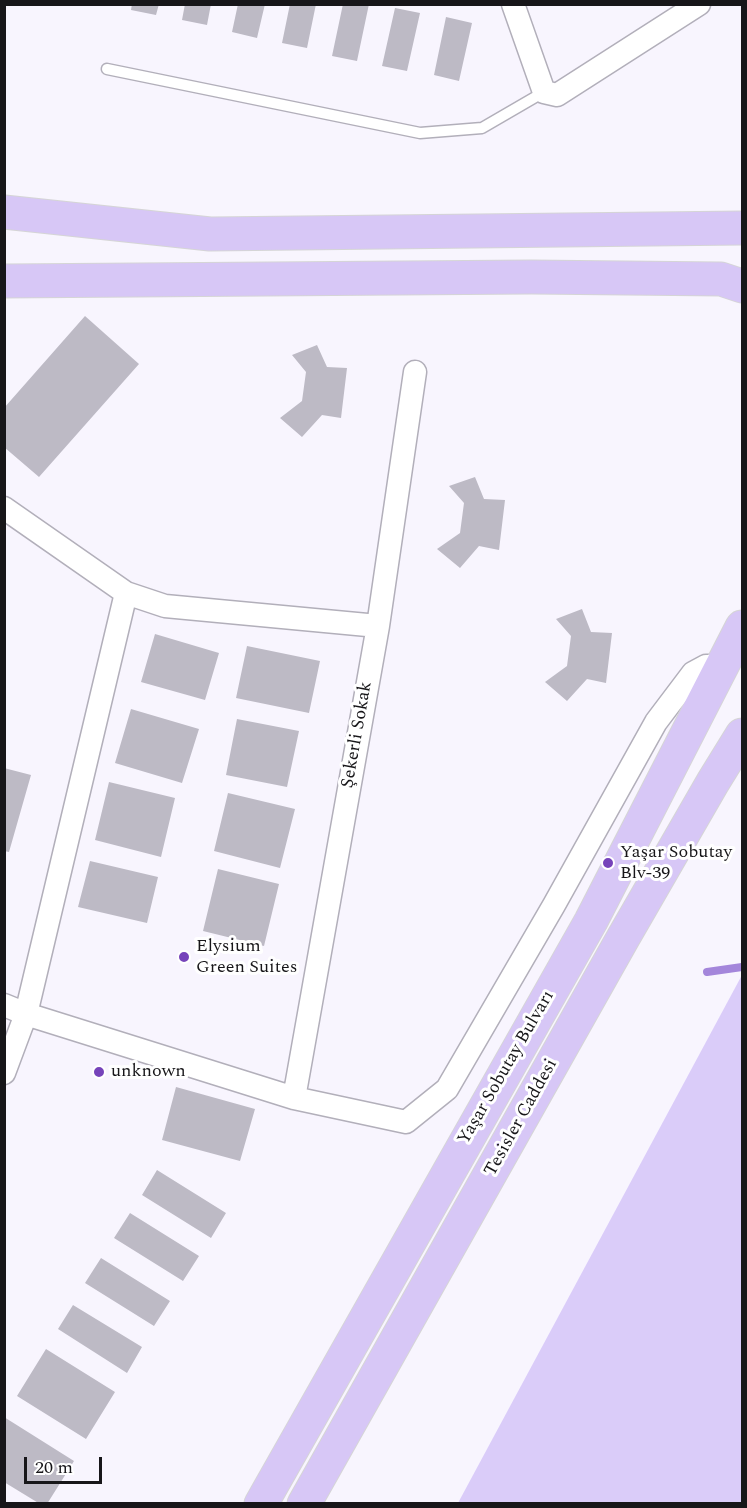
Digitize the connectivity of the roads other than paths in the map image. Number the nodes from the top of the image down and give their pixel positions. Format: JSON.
{"nodes":[{"id":1,"x":513,"y":4,"type":"edge"},
{"id":2,"x":699,"y":4,"type":"edge"},
{"id":3,"x":107,"y":69,"type":"dead end"},
{"id":4,"x":544,"y":92,"type":"junction"},
{"id":5,"x":4,"y":212,"type":"edge"},
{"id":6,"x":742,"y":228,"type":"edge"},
{"id":7,"x":4,"y":281,"type":"edge"},
{"id":8,"x":736,"y":287,"type":"edge"},
{"id":9,"x":415,"y":372,"type":"dead end"},
{"id":10,"x":4,"y":508,"type":"edge"},
{"id":11,"x":126,"y":593,"type":"junction"},
{"id":12,"x":378,"y":626,"type":"junction"},
{"id":13,"x":742,"y":627,"type":"edge"},
{"id":14,"x":722,"y":668,"type":"junction"},
{"id":15,"x":742,"y":735,"type":"edge"},
{"id":16,"x":554,"y":905,"type":"junction"},
{"id":17,"x":591,"y":921,"type":"junction"},
{"id":18,"x":4,"y":1005,"type":"edge"},
{"id":19,"x":26,"y":1014,"type":"junction"},
{"id":20,"x":4,"y":1073,"type":"edge"},
{"id":21,"x":294,"y":1098,"type":"junction"},
{"id":22,"x":261,"y":1503,"type":"edge"},
{"id":23,"x":304,"y":1503,"type":"edge"}],
"edges":[{"from":1,"to":4,"type":"street"},
{"from":2,"to":4,"type":"street"},
{"from":3,"to":4,"type":"lane"},
{"from":5,"to":6,"type":"main road"},
{"from":7,"to":8,"type":"main road"},
{"from":9,"to":12,"type":"street","name":"Şekerli Sokak"},
{"from":10,"to":11,"type":"street"},
{"from":11,"to":12,"type":"street"},
{"from":11,"to":19,"type":"street"},
{"from":12,"to":21,"type":"street","name":"Şekerli Sokak"},
{"from":13,"to":14,"type":"main road","name":"Yaşar Sobutay Bulvarı"},
{"from":14,"to":16,"type":"street"},
{"from":14,"to":17,"type":"main road","name":"Yaşar Sobutay Bulvarı"},
{"from":15,"to":23,"type":"main road","name":"Tesisler Caddesi"},
{"from":16,"to":17,"type":"street"},
{"from":16,"to":21,"type":"street"},
{"from":17,"to":22,"type":"main road","name":"Yaşar Sobutay Bulvarı"},
{"from":18,"to":19,"type":"street"},
{"from":19,"to":20,"type":"street"},
{"from":19,"to":21,"type":"street"}]}
